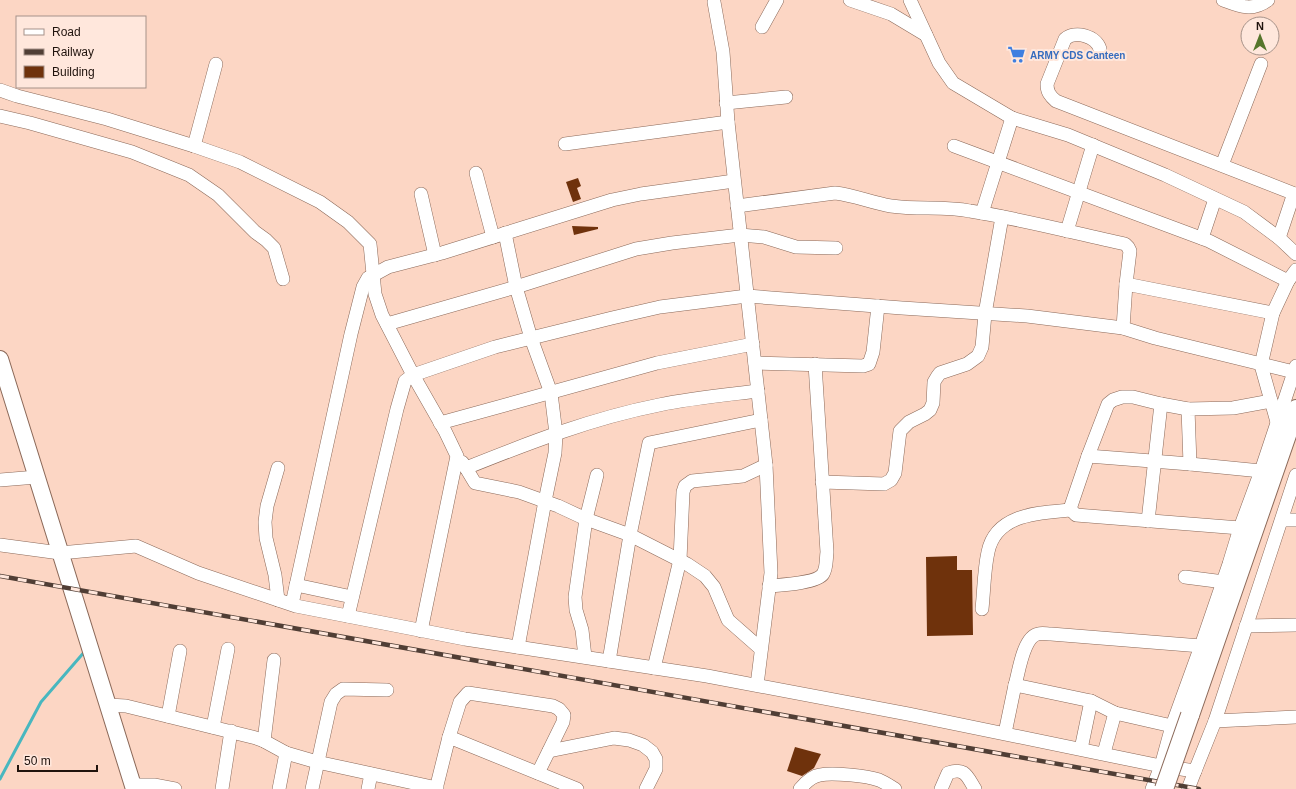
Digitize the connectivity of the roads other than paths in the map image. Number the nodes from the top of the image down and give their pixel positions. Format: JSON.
{"nodes":[{"id":1,"x":777,"y":0,"type":"edge"},
{"id":2,"x":850,"y":0,"type":"edge"},
{"id":3,"x":910,"y":0,"type":"edge"},
{"id":4,"x":1223,"y":0,"type":"edge"},
{"id":5,"x":1268,"y":0,"type":"edge"},
{"id":6,"x":714,"y":2,"type":"dead end"},
{"id":7,"x":762,"y":27,"type":"dead end"},
{"id":8,"x":926,"y":35,"type":"junction"},
{"id":9,"x":1100,"y":49,"type":"dead end"},
{"id":10,"x":216,"y":64,"type":"dead end"},
{"id":11,"x":1261,"y":64,"type":"dead end"},
{"id":12,"x":0,"y":90,"type":"edge"},
{"id":13,"x":786,"y":97,"type":"dead end"},
{"id":14,"x":726,"y":103,"type":"junction"},
{"id":15,"x":0,"y":116,"type":"edge"},
{"id":16,"x":1012,"y":118,"type":"junction"},
{"id":17,"x":728,"y":122,"type":"junction"},
{"id":18,"x":565,"y":144,"type":"dead end"},
{"id":19,"x":1093,"y":145,"type":"junction"},
{"id":20,"x":194,"y":146,"type":"junction"},
{"id":21,"x":954,"y":146,"type":"dead end"},
{"id":22,"x":998,"y":162,"type":"junction"},
{"id":23,"x":1222,"y":165,"type":"junction"},
{"id":24,"x":476,"y":173,"type":"dead end"},
{"id":25,"x":734,"y":181,"type":"junction"},
{"id":26,"x":1079,"y":192,"type":"junction"},
{"id":27,"x":421,"y":194,"type":"dead end"},
{"id":28,"x":1296,"y":194,"type":"edge"},
{"id":29,"x":1215,"y":198,"type":"junction"},
{"id":30,"x":737,"y":206,"type":"junction"},
{"id":31,"x":982,"y":213,"type":"junction"},
{"id":32,"x":1002,"y":217,"type":"junction"},
{"id":33,"x":1067,"y":231,"type":"junction"},
{"id":34,"x":506,"y":233,"type":"junction"},
{"id":35,"x":740,"y":235,"type":"junction"},
{"id":36,"x":492,"y":237,"type":"junction"},
{"id":37,"x":1202,"y":238,"type":"junction"},
{"id":38,"x":1279,"y":238,"type":"junction"},
{"id":39,"x":836,"y":248,"type":"dead end"},
{"id":40,"x":435,"y":254,"type":"junction"},
{"id":41,"x":1296,"y":254,"type":"edge"},
{"id":42,"x":1296,"y":270,"type":"edge"},
{"id":43,"x":373,"y":274,"type":"junction"},
{"id":44,"x":283,"y":279,"type":"dead end"},
{"id":45,"x":1288,"y":281,"type":"junction"},
{"id":46,"x":1126,"y":284,"type":"junction"},
{"id":47,"x":516,"y":287,"type":"junction"},
{"id":48,"x":747,"y":296,"type":"junction"},
{"id":49,"x":878,"y":306,"type":"junction"},
{"id":50,"x":1273,"y":313,"type":"junction"},
{"id":51,"x":984,"y":314,"type":"junction"},
{"id":52,"x":387,"y":324,"type":"junction"},
{"id":53,"x":1123,"y":328,"type":"junction"},
{"id":54,"x":531,"y":338,"type":"junction"},
{"id":55,"x":753,"y":344,"type":"junction"},
{"id":56,"x":0,"y":360,"type":"edge"},
{"id":57,"x":755,"y":364,"type":"junction"},
{"id":58,"x":815,"y":364,"type":"junction"},
{"id":59,"x":1261,"y":365,"type":"junction"},
{"id":60,"x":1295,"y":369,"type":"edge"},
{"id":61,"x":413,"y":375,"type":"junction"},
{"id":62,"x":758,"y":391,"type":"junction"},
{"id":63,"x":551,"y":393,"type":"junction"},
{"id":64,"x":1271,"y":401,"type":"junction"},
{"id":65,"x":1161,"y":404,"type":"junction"},
{"id":66,"x":1188,"y":409,"type":"junction"},
{"id":67,"x":1296,"y":409,"type":"edge"},
{"id":68,"x":761,"y":420,"type":"junction"},
{"id":69,"x":1277,"y":422,"type":"junction"},
{"id":70,"x":440,"y":423,"type":"junction"},
{"id":71,"x":556,"y":434,"type":"junction"},
{"id":72,"x":457,"y":456,"type":"junction"},
{"id":73,"x":1088,"y":456,"type":"junction"},
{"id":74,"x":1154,"y":461,"type":"junction"},
{"id":75,"x":1190,"y":464,"type":"junction"},
{"id":76,"x":766,"y":465,"type":"junction"},
{"id":77,"x":278,"y":468,"type":"dead end"},
{"id":78,"x":466,"y":468,"type":"junction"},
{"id":79,"x":1261,"y":471,"type":"junction"},
{"id":80,"x":597,"y":475,"type":"dead end"},
{"id":81,"x":1296,"y":475,"type":"edge"},
{"id":82,"x":37,"y":477,"type":"junction"},
{"id":83,"x":0,"y":480,"type":"edge"},
{"id":84,"x":822,"y":482,"type":"junction"},
{"id":85,"x":1294,"y":488,"type":"edge"},
{"id":86,"x":545,"y":501,"type":"junction"},
{"id":87,"x":1071,"y":510,"type":"junction"},
{"id":88,"x":586,"y":519,"type":"junction"},
{"id":89,"x":1282,"y":520,"type":"junction"},
{"id":90,"x":1296,"y":520,"type":"edge"},
{"id":91,"x":1148,"y":521,"type":"junction"},
{"id":92,"x":1240,"y":528,"type":"junction"},
{"id":93,"x":630,"y":535,"type":"junction"},
{"id":94,"x":0,"y":545,"type":"edge"},
{"id":95,"x":60,"y":553,"type":"junction"},
{"id":96,"x":680,"y":560,"type":"junction"},
{"id":97,"x":1185,"y":577,"type":"dead end"},
{"id":98,"x":1224,"y":582,"type":"junction"},
{"id":99,"x":296,"y":585,"type":"junction"},
{"id":100,"x":769,"y":586,"type":"junction"},
{"id":101,"x":352,"y":597,"type":"junction"},
{"id":102,"x":278,"y":600,"type":"junction"},
{"id":103,"x":292,"y":604,"type":"junction"},
{"id":104,"x":982,"y":609,"type":"dead end"},
{"id":105,"x":348,"y":616,"type":"junction"},
{"id":106,"x":1296,"y":625,"type":"edge"},
{"id":107,"x":1246,"y":626,"type":"junction"},
{"id":108,"x":421,"y":631,"type":"junction"},
{"id":109,"x":1201,"y":646,"type":"junction"},
{"id":110,"x":518,"y":647,"type":"junction"},
{"id":111,"x":761,"y":648,"type":"junction"},
{"id":112,"x":228,"y":649,"type":"dead end"},
{"id":113,"x":180,"y":651,"type":"dead end"},
{"id":114,"x":585,"y":657,"type":"junction"},
{"id":115,"x":274,"y":660,"type":"dead end"},
{"id":116,"x":609,"y":661,"type":"junction"},
{"id":117,"x":654,"y":668,"type":"junction"},
{"id":118,"x":757,"y":685,"type":"junction"},
{"id":119,"x":1015,"y":685,"type":"junction"},
{"id":120,"x":387,"y":690,"type":"dead end"},
{"id":121,"x":1091,"y":701,"type":"junction"},
{"id":122,"x":108,"y":705,"type":"junction"},
{"id":123,"x":1115,"y":713,"type":"junction"},
{"id":124,"x":168,"y":716,"type":"junction"},
{"id":125,"x":1296,"y":717,"type":"edge"},
{"id":126,"x":1215,"y":721,"type":"junction"},
{"id":127,"x":1172,"y":726,"type":"junction"},
{"id":128,"x":213,"y":727,"type":"junction"},
{"id":129,"x":231,"y":731,"type":"junction"},
{"id":130,"x":1005,"y":733,"type":"junction"},
{"id":131,"x":449,"y":737,"type":"junction"},
{"id":132,"x":264,"y":741,"type":"junction"},
{"id":133,"x":1081,"y":749,"type":"junction"},
{"id":134,"x":549,"y":750,"type":"junction"},
{"id":135,"x":286,"y":753,"type":"junction"},
{"id":136,"x":1104,"y":753,"type":"junction"},
{"id":137,"x":317,"y":762,"type":"junction"},
{"id":138,"x":1161,"y":766,"type":"junction"},
{"id":139,"x":1195,"y":770,"type":"junction"},
{"id":140,"x":538,"y":773,"type":"junction"},
{"id":141,"x":371,"y":774,"type":"junction"},
{"id":142,"x":558,"y":785,"type":"edge"},
{"id":143,"x":133,"y":787,"type":"edge"},
{"id":144,"x":437,"y":788,"type":"edge"},
{"id":145,"x":650,"y":788,"type":"edge"},
{"id":146,"x":175,"y":789,"type":"edge"},
{"id":147,"x":222,"y":789,"type":"edge"},
{"id":148,"x":278,"y":789,"type":"edge"},
{"id":149,"x":312,"y":789,"type":"edge"},
{"id":150,"x":368,"y":789,"type":"edge"},
{"id":151,"x":577,"y":789,"type":"edge"},
{"id":152,"x":800,"y":789,"type":"edge"},
{"id":153,"x":895,"y":789,"type":"edge"},
{"id":154,"x":941,"y":789,"type":"edge"},
{"id":155,"x":975,"y":789,"type":"edge"},
{"id":156,"x":1152,"y":789,"type":"edge"},
{"id":157,"x":1164,"y":789,"type":"edge"},
{"id":158,"x":1188,"y":789,"type":"edge"}],
"edges":[{"from":1,"to":7,"type":"street"},
{"from":2,"to":8,"type":"street"},
{"from":3,"to":8,"type":"street"},
{"from":4,"to":5,"type":"street"},
{"from":6,"to":14,"type":"street"},
{"from":8,"to":16,"type":"street"},
{"from":9,"to":23,"type":"street"},
{"from":10,"to":20,"type":"street"},
{"from":11,"to":23,"type":"street"},
{"from":12,"to":20,"type":"street"},
{"from":13,"to":14,"type":"street"},
{"from":14,"to":17,"type":"street"},
{"from":15,"to":44,"type":"street"},
{"from":16,"to":19,"type":"street"},
{"from":16,"to":22,"type":"street"},
{"from":17,"to":18,"type":"street"},
{"from":17,"to":25,"type":"street"},
{"from":19,"to":26,"type":"street"},
{"from":19,"to":29,"type":"street"},
{"from":20,"to":43,"type":"street"},
{"from":21,"to":22,"type":"street"},
{"from":22,"to":26,"type":"street"},
{"from":22,"to":31,"type":"street"},
{"from":23,"to":28,"type":"street"},
{"from":24,"to":36,"type":"street"},
{"from":25,"to":30,"type":"street"},
{"from":25,"to":34,"type":"street"},
{"from":26,"to":33,"type":"street"},
{"from":26,"to":37,"type":"street"},
{"from":27,"to":40,"type":"street"},
{"from":28,"to":38,"type":"street"},
{"from":29,"to":37,"type":"street"},
{"from":29,"to":38,"type":"street"},
{"from":30,"to":31,"type":"street"},
{"from":30,"to":35,"type":"street"},
{"from":31,"to":32,"type":"street"},
{"from":32,"to":33,"type":"street"},
{"from":32,"to":51,"type":"street"},
{"from":33,"to":46,"type":"street"},
{"from":34,"to":36,"type":"street"},
{"from":34,"to":47,"type":"street"},
{"from":35,"to":39,"type":"street"},
{"from":35,"to":47,"type":"street"},
{"from":35,"to":48,"type":"street"},
{"from":36,"to":40,"type":"street"},
{"from":37,"to":45,"type":"street"},
{"from":38,"to":41,"type":"street"},
{"from":40,"to":43,"type":"street"},
{"from":42,"to":45,"type":"street"},
{"from":43,"to":52,"type":"street"},
{"from":43,"to":99,"type":"street"},
{"from":45,"to":50,"type":"street"},
{"from":46,"to":50,"type":"street"},
{"from":46,"to":53,"type":"street"},
{"from":47,"to":52,"type":"street"},
{"from":47,"to":54,"type":"street"},
{"from":48,"to":49,"type":"street"},
{"from":48,"to":54,"type":"street"},
{"from":48,"to":55,"type":"street"},
{"from":49,"to":51,"type":"street"},
{"from":49,"to":58,"type":"street"},
{"from":50,"to":59,"type":"street"},
{"from":51,"to":53,"type":"street"},
{"from":51,"to":84,"type":"street"},
{"from":52,"to":61,"type":"street"},
{"from":53,"to":59,"type":"street"},
{"from":54,"to":61,"type":"street"},
{"from":54,"to":63,"type":"street"},
{"from":55,"to":57,"type":"street"},
{"from":55,"to":63,"type":"street"},
{"from":56,"to":82,"type":"main road"},
{"from":57,"to":58,"type":"street"},
{"from":57,"to":62,"type":"street"},
{"from":58,"to":84,"type":"street"},
{"from":59,"to":60,"type":"street"},
{"from":59,"to":64,"type":"street"},
{"from":60,"to":69,"type":"street"},
{"from":61,"to":70,"type":"street"},
{"from":61,"to":101,"type":"street"},
{"from":62,"to":68,"type":"street"},
{"from":62,"to":71,"type":"street"},
{"from":63,"to":70,"type":"street"},
{"from":63,"to":71,"type":"street"},
{"from":64,"to":66,"type":"street"},
{"from":64,"to":69,"type":"street"},
{"from":65,"to":66,"type":"street"},
{"from":65,"to":73,"type":"street"},
{"from":65,"to":74,"type":"street"},
{"from":66,"to":75,"type":"street"},
{"from":67,"to":157,"type":"highway","bridge":true},
{"from":68,"to":76,"type":"street"},
{"from":68,"to":93,"type":"street"},
{"from":69,"to":79,"type":"street"},
{"from":70,"to":72,"type":"street"},
{"from":71,"to":78,"type":"street"},
{"from":71,"to":86,"type":"street"},
{"from":72,"to":78,"type":"street"},
{"from":72,"to":108,"type":"street"},
{"from":73,"to":74,"type":"street"},
{"from":73,"to":87,"type":"street"},
{"from":74,"to":75,"type":"street"},
{"from":74,"to":91,"type":"street"},
{"from":75,"to":79,"type":"street"},
{"from":76,"to":96,"type":"street"},
{"from":76,"to":100,"type":"street"},
{"from":77,"to":102,"type":"street"},
{"from":78,"to":86,"type":"street"},
{"from":79,"to":92,"type":"street"},
{"from":80,"to":88,"type":"street"},
{"from":81,"to":85,"type":"street"},
{"from":82,"to":83,"type":"street"},
{"from":82,"to":95,"type":"main road"},
{"from":84,"to":100,"type":"street"},
{"from":85,"to":89,"type":"street"},
{"from":86,"to":88,"type":"street"},
{"from":86,"to":110,"type":"street"},
{"from":87,"to":91,"type":"street"},
{"from":87,"to":104,"type":"street"},
{"from":88,"to":93,"type":"street"},
{"from":88,"to":114,"type":"street"},
{"from":89,"to":90,"type":"street"},
{"from":89,"to":107,"type":"street"},
{"from":91,"to":92,"type":"street"},
{"from":92,"to":98,"type":"street"},
{"from":93,"to":96,"type":"street"},
{"from":93,"to":116,"type":"street"},
{"from":94,"to":95,"type":"street"},
{"from":95,"to":102,"type":"street"},
{"from":95,"to":122,"type":"main road"},
{"from":96,"to":111,"type":"street"},
{"from":96,"to":117,"type":"street"},
{"from":97,"to":98,"type":"street"},
{"from":98,"to":109,"type":"street"},
{"from":99,"to":101,"type":"street"},
{"from":99,"to":103,"type":"street"},
{"from":100,"to":111,"type":"street"},
{"from":101,"to":105,"type":"street"},
{"from":102,"to":103,"type":"street"},
{"from":103,"to":105,"type":"street"},
{"from":105,"to":108,"type":"street"},
{"from":106,"to":107,"type":"street"},
{"from":107,"to":126,"type":"street"},
{"from":108,"to":110,"type":"street"},
{"from":109,"to":119,"type":"street"},
{"from":109,"to":127,"type":"street"},
{"from":110,"to":114,"type":"street"},
{"from":111,"to":118,"type":"street"},
{"from":112,"to":128,"type":"street"},
{"from":113,"to":124,"type":"street"},
{"from":114,"to":116,"type":"street"},
{"from":115,"to":132,"type":"street"},
{"from":116,"to":117,"type":"street"},
{"from":117,"to":118,"type":"street"},
{"from":118,"to":130,"type":"street"},
{"from":119,"to":121,"type":"street"},
{"from":119,"to":130,"type":"street"},
{"from":120,"to":137,"type":"street"},
{"from":121,"to":123,"type":"street"},
{"from":121,"to":133,"type":"street"},
{"from":122,"to":124,"type":"street"},
{"from":122,"to":143,"type":"main road"},
{"from":123,"to":127,"type":"street"},
{"from":123,"to":136,"type":"street"},
{"from":124,"to":128,"type":"street"},
{"from":125,"to":126,"type":"street"},
{"from":126,"to":139,"type":"street"},
{"from":127,"to":138,"type":"street"},
{"from":128,"to":129,"type":"street"},
{"from":129,"to":132,"type":"street"},
{"from":129,"to":147,"type":"street"},
{"from":130,"to":133,"type":"street"},
{"from":131,"to":134,"type":"street"},
{"from":131,"to":140,"type":"street"},
{"from":131,"to":144,"type":"street"},
{"from":132,"to":135,"type":"street"},
{"from":133,"to":136,"type":"street"},
{"from":134,"to":140,"type":"street"},
{"from":134,"to":145,"type":"street"},
{"from":135,"to":137,"type":"street"},
{"from":135,"to":148,"type":"street"},
{"from":136,"to":138,"type":"street"},
{"from":137,"to":141,"type":"street"},
{"from":137,"to":149,"type":"street"},
{"from":138,"to":139,"type":"street"},
{"from":138,"to":156,"type":"street"},
{"from":139,"to":158,"type":"street"},
{"from":140,"to":142,"type":"street"},
{"from":141,"to":144,"type":"street"},
{"from":141,"to":150,"type":"street"},
{"from":142,"to":151,"type":"street"},
{"from":143,"to":146,"type":"street"},
{"from":152,"to":153,"type":"street"},
{"from":154,"to":155,"type":"street"}]}
